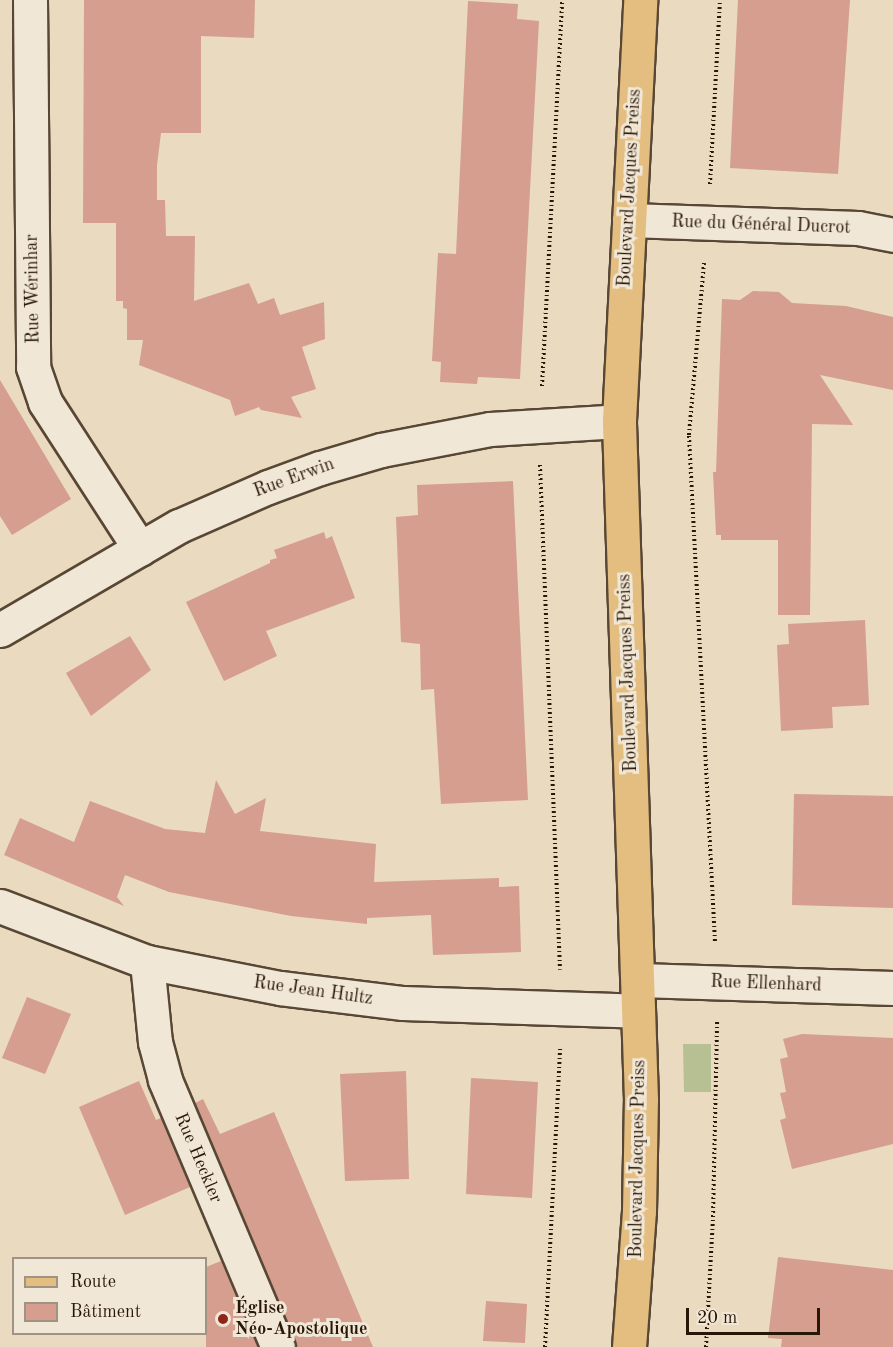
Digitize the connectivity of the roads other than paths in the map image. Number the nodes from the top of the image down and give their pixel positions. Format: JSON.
{"nodes":[{"id":1,"x":30,"y":0,"type":"edge"},
{"id":2,"x":640,"y":0,"type":"edge"},
{"id":3,"x":629,"y":220,"type":"junction"},
{"id":4,"x":893,"y":235,"type":"edge"},
{"id":5,"x":619,"y":421,"type":"junction"},
{"id":6,"x":140,"y":549,"type":"junction"},
{"id":7,"x":0,"y":630,"type":"edge"},
{"id":8,"x":0,"y":906,"type":"edge"},
{"id":9,"x":147,"y":962,"type":"junction"},
{"id":10,"x":893,"y":988,"type":"edge"},
{"id":11,"x":638,"y":995,"type":"junction"},
{"id":12,"x":278,"y":1347,"type":"edge"},
{"id":13,"x":629,"y":1347,"type":"edge"}],
"edges":[{"from":1,"to":6,"type":"street","name":"Rue Wérinhar"},
{"from":2,"to":3,"type":"main road","name":"Boulevard Jacques Preiss"},
{"from":3,"to":4,"type":"street","name":"Rue du Général Ducrot"},
{"from":3,"to":5,"type":"main road","name":"Boulevard Jacques Preiss"},
{"from":5,"to":6,"type":"street","name":"Rue Erwin"},
{"from":5,"to":11,"type":"main road","name":"Boulevard Jacques Preiss"},
{"from":6,"to":7,"type":"street","name":"Rue Erwin"},
{"from":8,"to":9,"type":"street","name":"Rue Jean Hultz"},
{"from":9,"to":11,"type":"street","name":"Rue Jean Hultz"},
{"from":9,"to":12,"type":"street","name":"Rue Heckler"},
{"from":10,"to":11,"type":"street","name":"Rue Ellenhard"},
{"from":11,"to":13,"type":"main road","name":"Boulevard Jacques Preiss"}]}
